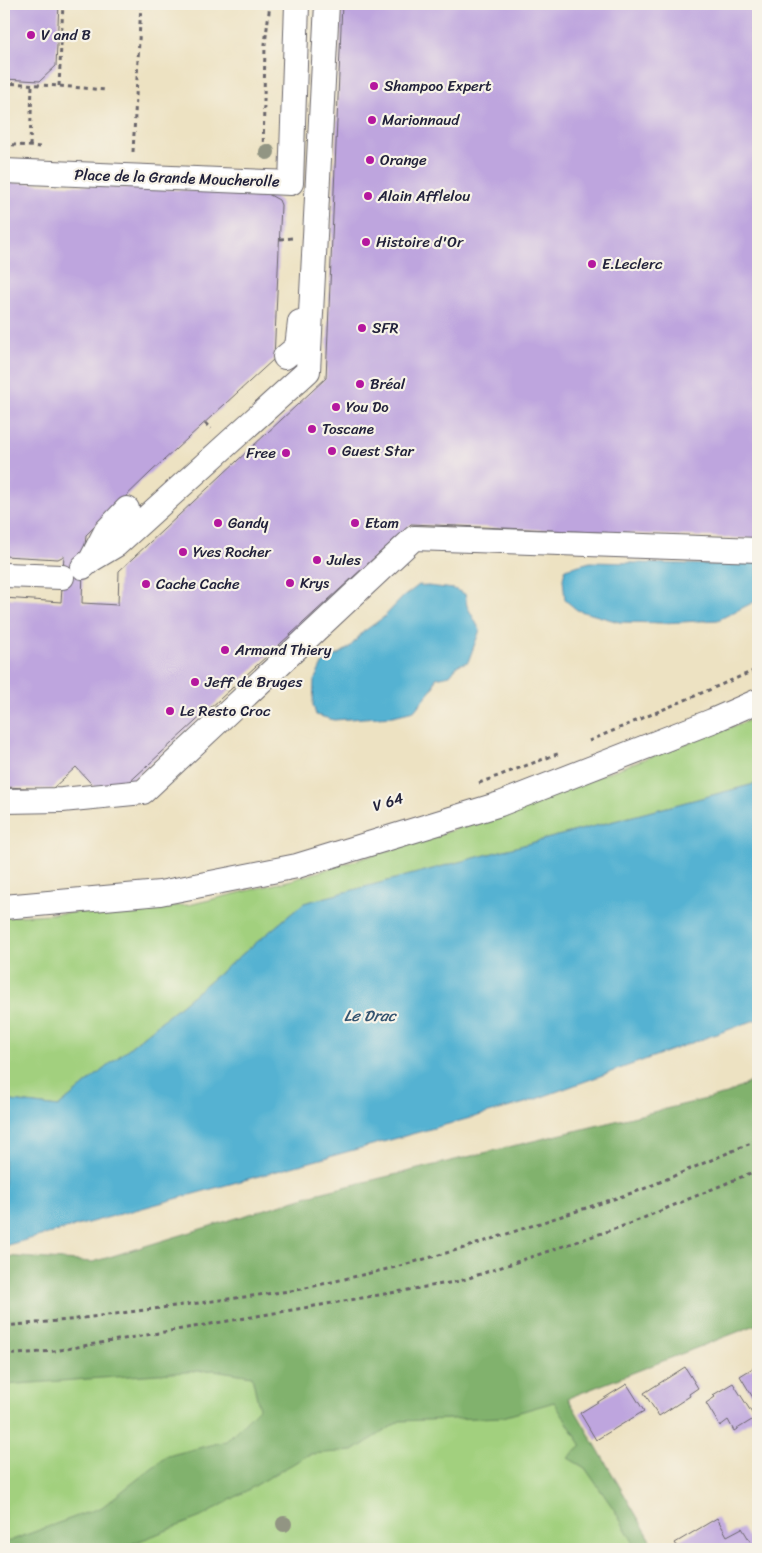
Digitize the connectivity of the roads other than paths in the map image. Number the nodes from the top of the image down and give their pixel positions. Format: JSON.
{"nodes":[{"id":1,"x":327,"y":4,"type":"edge"},
{"id":2,"x":296,"y":6,"type":"edge"},
{"id":3,"x":4,"y":171,"type":"edge"},
{"id":4,"x":311,"y":318,"type":"junction"},
{"id":5,"x":285,"y":357,"type":"dead end"},
{"id":6,"x":127,"y":509,"type":"dead end"},
{"id":7,"x":758,"y":550,"type":"edge"},
{"id":8,"x":4,"y":575,"type":"edge"},
{"id":9,"x":62,"y":577,"type":"dead end"},
{"id":10,"x":758,"y":701,"type":"edge"},
{"id":11,"x":4,"y":802,"type":"edge"},
{"id":12,"x":4,"y":907,"type":"edge"}],
"edges":[{"from":1,"to":4,"type":"street"},
{"from":2,"to":3,"type":"street","name":"Place de la Grande Moucherolle"},
{"from":4,"to":5,"type":"street"},
{"from":4,"to":6,"type":"street"},
{"from":7,"to":11,"type":"street"},
{"from":8,"to":9,"type":"street"},
{"from":10,"to":12,"type":"street"}]}
